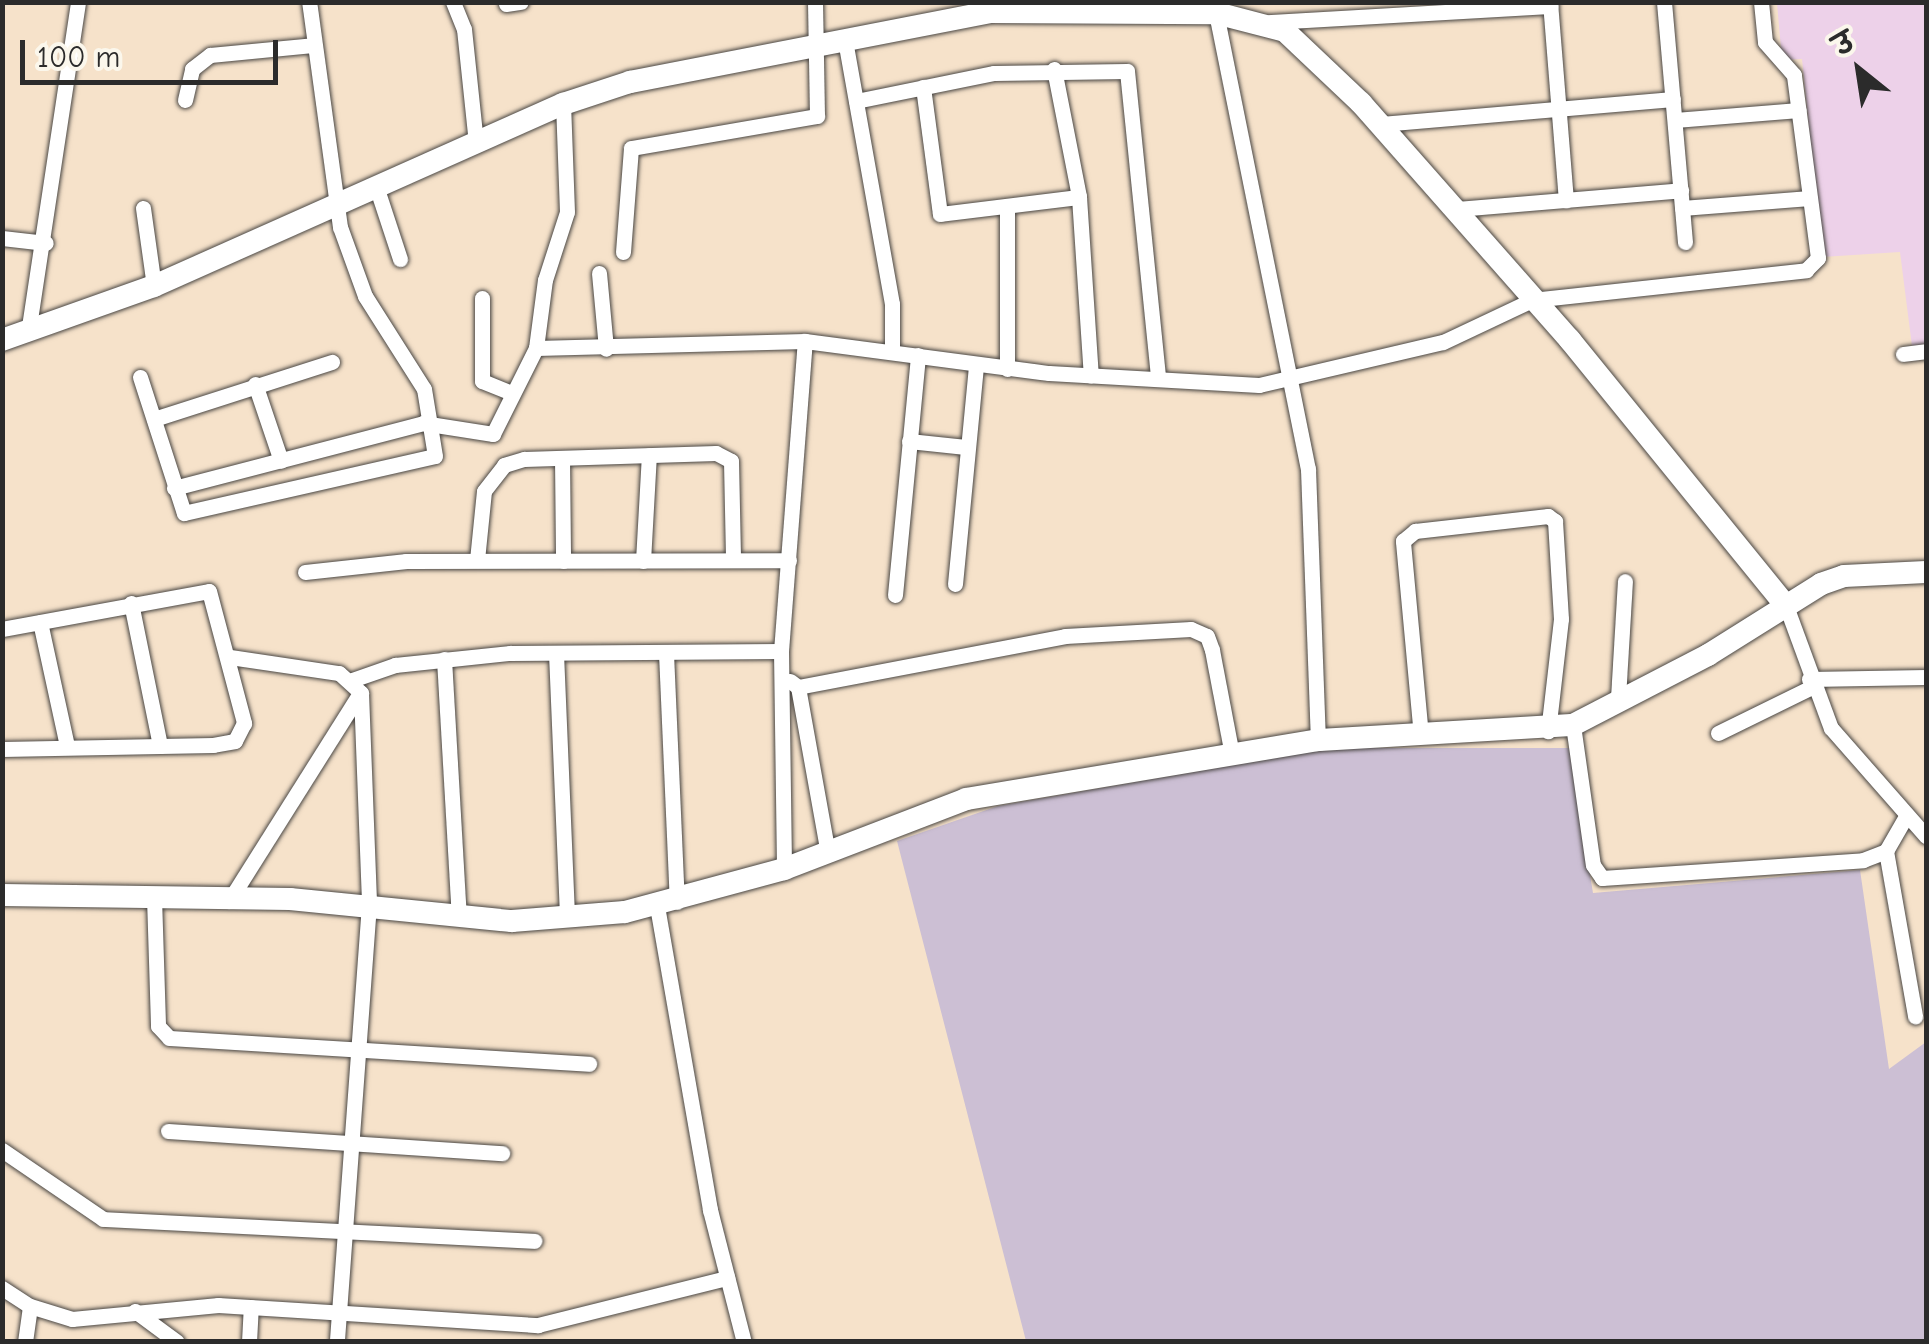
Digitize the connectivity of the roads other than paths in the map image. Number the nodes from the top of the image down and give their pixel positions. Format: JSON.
{"nodes":[{"id":1,"x":78,"y":2,"type":"edge"},
{"id":2,"x":308,"y":2,"type":"edge"},
{"id":3,"x":453,"y":2,"type":"edge"},
{"id":4,"x":520,"y":2,"type":"edge"},
{"id":5,"x":814,"y":2,"type":"edge"},
{"id":6,"x":1664,"y":2,"type":"edge"},
{"id":7,"x":1761,"y":2,"type":"edge"},
{"id":8,"x":506,"y":4,"type":"edge"},
{"id":9,"x":1551,"y":4,"type":"edge"},
{"id":10,"x":1202,"y":9,"type":"edge"},
{"id":11,"x":1267,"y":22,"type":"junction"},
{"id":12,"x":845,"y":40,"type":"junction"},
{"id":13,"x":817,"y":43,"type":"junction"},
{"id":14,"x":313,"y":45,"type":"junction"},
{"id":15,"x":1054,"y":68,"type":"junction"},
{"id":16,"x":923,"y":88,"type":"junction"},
{"id":17,"x":1673,"y":99,"type":"junction"},
{"id":18,"x":185,"y":100,"type":"dead end"},
{"id":19,"x":856,"y":101,"type":"junction"},
{"id":20,"x":563,"y":104,"type":"junction"},
{"id":21,"x":1558,"y":108,"type":"junction"},
{"id":22,"x":1799,"y":110,"type":"junction"},
{"id":23,"x":1675,"y":120,"type":"junction"},
{"id":24,"x":1381,"y":124,"type":"junction"},
{"id":25,"x":476,"y":143,"type":"junction"},
{"id":26,"x":376,"y":186,"type":"junction"},
{"id":27,"x":1680,"y":190,"type":"junction"},
{"id":28,"x":1079,"y":198,"type":"junction"},
{"id":29,"x":1810,"y":198,"type":"junction"},
{"id":30,"x":1566,"y":200,"type":"junction"},
{"id":31,"x":336,"y":203,"type":"junction"},
{"id":32,"x":143,"y":208,"type":"dead end"},
{"id":33,"x":1458,"y":208,"type":"junction"},
{"id":34,"x":1682,"y":208,"type":"junction"},
{"id":35,"x":1007,"y":209,"type":"junction"},
{"id":36,"x":2,"y":238,"type":"edge"},
{"id":37,"x":1685,"y":242,"type":"dead end"},
{"id":38,"x":46,"y":243,"type":"junction"},
{"id":39,"x":624,"y":252,"type":"dead end"},
{"id":40,"x":400,"y":259,"type":"dead end"},
{"id":41,"x":599,"y":272,"type":"dead end"},
{"id":42,"x":154,"y":286,"type":"junction"},
{"id":43,"x":482,"y":298,"type":"dead end"},
{"id":44,"x":1532,"y":300,"type":"junction"},
{"id":45,"x":28,"y":332,"type":"junction"},
{"id":46,"x":2,"y":340,"type":"edge"},
{"id":47,"x":805,"y":341,"type":"junction"},
{"id":48,"x":536,"y":348,"type":"junction"},
{"id":49,"x":606,"y":349,"type":"junction"},
{"id":50,"x":892,"y":350,"type":"junction"},
{"id":51,"x":1926,"y":351,"type":"edge"},
{"id":52,"x":918,"y":354,"type":"junction"},
{"id":53,"x":1903,"y":354,"type":"dead end"},
{"id":54,"x":332,"y":362,"type":"dead end"},
{"id":55,"x":976,"y":364,"type":"junction"},
{"id":56,"x":1007,"y":369,"type":"junction"},
{"id":57,"x":1091,"y":376,"type":"junction"},
{"id":58,"x":140,"y":377,"type":"dead end"},
{"id":59,"x":1158,"y":378,"type":"junction"},
{"id":60,"x":1294,"y":378,"type":"junction"},
{"id":61,"x":255,"y":384,"type":"junction"},
{"id":62,"x":509,"y":392,"type":"junction"},
{"id":63,"x":154,"y":418,"type":"junction"},
{"id":64,"x":434,"y":422,"type":"junction"},
{"id":65,"x":909,"y":441,"type":"junction"},
{"id":66,"x":966,"y":447,"type":"junction"},
{"id":67,"x":649,"y":455,"type":"junction"},
{"id":68,"x":562,"y":458,"type":"junction"},
{"id":69,"x":281,"y":460,"type":"junction"},
{"id":70,"x":174,"y":488,"type":"junction"},
{"id":71,"x":477,"y":560,"type":"junction"},
{"id":72,"x":643,"y":560,"type":"junction"},
{"id":73,"x":733,"y":560,"type":"junction"},
{"id":74,"x":789,"y":560,"type":"junction"},
{"id":75,"x":563,"y":561,"type":"junction"},
{"id":76,"x":305,"y":572,"type":"dead end"},
{"id":77,"x":1926,"y":572,"type":"edge"},
{"id":78,"x":1624,"y":581,"type":"dead end"},
{"id":79,"x":955,"y":584,"type":"dead end"},
{"id":80,"x":895,"y":595,"type":"dead end"},
{"id":81,"x":131,"y":603,"type":"junction"},
{"id":82,"x":1786,"y":606,"type":"junction"},
{"id":83,"x":40,"y":622,"type":"junction"},
{"id":84,"x":2,"y":629,"type":"edge"},
{"id":85,"x":781,"y":651,"type":"junction"},
{"id":86,"x":556,"y":653,"type":"junction"},
{"id":87,"x":666,"y":653,"type":"junction"},
{"id":88,"x":230,"y":656,"type":"junction"},
{"id":89,"x":444,"y":658,"type":"junction"},
{"id":90,"x":1926,"y":677,"type":"edge"},
{"id":91,"x":781,"y":680,"type":"junction"},
{"id":92,"x":1810,"y":683,"type":"junction"},
{"id":93,"x":798,"y":686,"type":"junction"},
{"id":94,"x":356,"y":687,"type":"junction"},
{"id":95,"x":1618,"y":698,"type":"junction"},
{"id":96,"x":1572,"y":725,"type":"junction"},
{"id":97,"x":1548,"y":731,"type":"junction"},
{"id":98,"x":1718,"y":733,"type":"dead end"},
{"id":99,"x":1421,"y":736,"type":"junction"},
{"id":100,"x":1318,"y":740,"type":"junction"},
{"id":101,"x":67,"y":746,"type":"junction"},
{"id":102,"x":160,"y":746,"type":"junction"},
{"id":103,"x":2,"y":749,"type":"edge"},
{"id":104,"x":1232,"y":755,"type":"junction"},
{"id":105,"x":1906,"y":818,"type":"junction"},
{"id":106,"x":1926,"y":836,"type":"edge"},
{"id":107,"x":1886,"y":851,"type":"junction"},
{"id":108,"x":828,"y":852,"type":"junction"},
{"id":109,"x":784,"y":868,"type":"junction"},
{"id":110,"x":2,"y":895,"type":"edge"},
{"id":111,"x":154,"y":897,"type":"junction"},
{"id":112,"x":228,"y":900,"type":"junction"},
{"id":113,"x":369,"y":904,"type":"junction"},
{"id":114,"x":667,"y":904,"type":"junction"},
{"id":115,"x":459,"y":916,"type":"junction"},
{"id":116,"x":567,"y":918,"type":"junction"},
{"id":117,"x":1915,"y":1016,"type":"dead end"},
{"id":118,"x":356,"y":1050,"type":"junction"},
{"id":119,"x":589,"y":1064,"type":"dead end"},
{"id":120,"x":168,"y":1131,"type":"dead end"},
{"id":121,"x":350,"y":1144,"type":"junction"},
{"id":122,"x":2,"y":1150,"type":"edge"},
{"id":123,"x":502,"y":1154,"type":"dead end"},
{"id":124,"x":343,"y":1229,"type":"junction"},
{"id":125,"x":534,"y":1241,"type":"dead end"},
{"id":126,"x":727,"y":1278,"type":"junction"},
{"id":127,"x":2,"y":1288,"type":"edge"},
{"id":128,"x":30,"y":1306,"type":"junction"},
{"id":129,"x":251,"y":1308,"type":"junction"},
{"id":130,"x":134,"y":1311,"type":"junction"},
{"id":131,"x":338,"y":1314,"type":"junction"},
{"id":132,"x":26,"y":1342,"type":"edge"},
{"id":133,"x":177,"y":1342,"type":"edge"},
{"id":134,"x":248,"y":1342,"type":"edge"},
{"id":135,"x":337,"y":1342,"type":"edge"},
{"id":136,"x":744,"y":1342,"type":"edge"}],
"edges":[{"from":1,"to":38,"type":"street"},
{"from":2,"to":14,"type":"street"},
{"from":3,"to":25,"type":"street"},
{"from":4,"to":8,"type":"street"},
{"from":5,"to":13,"type":"street"},
{"from":6,"to":17,"type":"street"},
{"from":7,"to":22,"type":"street"},
{"from":9,"to":11,"type":"street"},
{"from":9,"to":21,"type":"street"},
{"from":10,"to":11,"type":"street"},
{"from":10,"to":12,"type":"street"},
{"from":10,"to":60,"type":"street"},
{"from":11,"to":24,"type":"street"},
{"from":12,"to":13,"type":"street"},
{"from":12,"to":19,"type":"street"},
{"from":13,"to":20,"type":"street"},
{"from":13,"to":39,"type":"street"},
{"from":14,"to":18,"type":"street"},
{"from":14,"to":31,"type":"street"},
{"from":15,"to":16,"type":"street"},
{"from":15,"to":28,"type":"street"},
{"from":15,"to":59,"type":"street"},
{"from":16,"to":19,"type":"street"},
{"from":16,"to":35,"type":"street"},
{"from":17,"to":21,"type":"street"},
{"from":17,"to":23,"type":"street"},
{"from":19,"to":50,"type":"street"},
{"from":20,"to":25,"type":"street"},
{"from":20,"to":48,"type":"street"},
{"from":21,"to":24,"type":"street"},
{"from":21,"to":30,"type":"street"},
{"from":22,"to":23,"type":"street"},
{"from":22,"to":29,"type":"street"},
{"from":23,"to":27,"type":"street"},
{"from":24,"to":33,"type":"street"},
{"from":25,"to":26,"type":"street"},
{"from":26,"to":31,"type":"street"},
{"from":26,"to":40,"type":"street"},
{"from":27,"to":30,"type":"street"},
{"from":27,"to":34,"type":"street"},
{"from":28,"to":35,"type":"street"},
{"from":28,"to":57,"type":"street"},
{"from":29,"to":34,"type":"street"},
{"from":29,"to":44,"type":"street"},
{"from":30,"to":33,"type":"street"},
{"from":31,"to":42,"type":"street"},
{"from":31,"to":64,"type":"street"},
{"from":32,"to":42,"type":"street"},
{"from":33,"to":44,"type":"street"},
{"from":34,"to":37,"type":"street"},
{"from":35,"to":56,"type":"street"},
{"from":36,"to":38,"type":"street"},
{"from":38,"to":45,"type":"street"},
{"from":41,"to":49,"type":"street"},
{"from":42,"to":45,"type":"street"},
{"from":43,"to":62,"type":"street"},
{"from":44,"to":60,"type":"street"},
{"from":44,"to":82,"type":"street"},
{"from":45,"to":46,"type":"street"},
{"from":47,"to":49,"type":"street"},
{"from":47,"to":50,"type":"street"},
{"from":47,"to":74,"type":"street"},
{"from":48,"to":49,"type":"street"},
{"from":48,"to":62,"type":"street"},
{"from":50,"to":52,"type":"street"},
{"from":51,"to":53,"type":"street"},
{"from":52,"to":55,"type":"street"},
{"from":52,"to":65,"type":"street"},
{"from":54,"to":61,"type":"street"},
{"from":55,"to":56,"type":"street"},
{"from":55,"to":66,"type":"street"},
{"from":56,"to":57,"type":"street"},
{"from":57,"to":59,"type":"street"},
{"from":58,"to":63,"type":"street"},
{"from":59,"to":60,"type":"street"},
{"from":60,"to":100,"type":"street"},
{"from":61,"to":63,"type":"street"},
{"from":61,"to":69,"type":"street"},
{"from":62,"to":64,"type":"street"},
{"from":63,"to":70,"type":"street"},
{"from":64,"to":69,"type":"street"},
{"from":64,"to":70,"type":"street"},
{"from":65,"to":66,"type":"street"},
{"from":65,"to":80,"type":"street"},
{"from":66,"to":79,"type":"street"},
{"from":67,"to":68,"type":"street"},
{"from":67,"to":72,"type":"street"},
{"from":67,"to":73,"type":"street"},
{"from":68,"to":71,"type":"street"},
{"from":68,"to":75,"type":"street"},
{"from":69,"to":70,"type":"street"},
{"from":71,"to":75,"type":"street"},
{"from":71,"to":76,"type":"street"},
{"from":72,"to":73,"type":"street"},
{"from":72,"to":75,"type":"street"},
{"from":73,"to":74,"type":"street"},
{"from":74,"to":85,"type":"street"},
{"from":77,"to":82,"type":"street"},
{"from":78,"to":95,"type":"street"},
{"from":81,"to":83,"type":"street"},
{"from":81,"to":88,"type":"street"},
{"from":81,"to":102,"type":"street"},
{"from":82,"to":92,"type":"street"},
{"from":82,"to":95,"type":"street"},
{"from":83,"to":84,"type":"street"},
{"from":83,"to":101,"type":"street"},
{"from":85,"to":87,"type":"street"},
{"from":85,"to":91,"type":"street"},
{"from":86,"to":87,"type":"street"},
{"from":86,"to":89,"type":"street"},
{"from":86,"to":116,"type":"street"},
{"from":87,"to":114,"type":"street"},
{"from":88,"to":94,"type":"street"},
{"from":88,"to":102,"type":"street"},
{"from":89,"to":94,"type":"street"},
{"from":89,"to":115,"type":"street"},
{"from":90,"to":92,"type":"street"},
{"from":91,"to":93,"type":"street"},
{"from":91,"to":109,"type":"street"},
{"from":92,"to":98,"type":"street"},
{"from":92,"to":105,"type":"street"},
{"from":93,"to":104,"type":"street"},
{"from":93,"to":108,"type":"street"},
{"from":94,"to":112,"type":"street"},
{"from":94,"to":113,"type":"street"},
{"from":95,"to":96,"type":"street"},
{"from":96,"to":97,"type":"street"},
{"from":96,"to":107,"type":"street"},
{"from":97,"to":99,"type":"street"},
{"from":97,"to":99,"type":"street"},
{"from":99,"to":100,"type":"street"},
{"from":100,"to":104,"type":"street"},
{"from":101,"to":102,"type":"street"},
{"from":101,"to":103,"type":"street"},
{"from":104,"to":108,"type":"street"},
{"from":105,"to":106,"type":"street"},
{"from":105,"to":107,"type":"street"},
{"from":107,"to":117,"type":"street"},
{"from":108,"to":109,"type":"street"},
{"from":109,"to":114,"type":"street"},
{"from":110,"to":111,"type":"street"},
{"from":111,"to":112,"type":"street"},
{"from":111,"to":118,"type":"street"},
{"from":112,"to":113,"type":"street"},
{"from":113,"to":115,"type":"street"},
{"from":113,"to":118,"type":"street"},
{"from":114,"to":116,"type":"street"},
{"from":114,"to":126,"type":"street"},
{"from":115,"to":116,"type":"street"},
{"from":118,"to":119,"type":"street"},
{"from":118,"to":121,"type":"street"},
{"from":120,"to":121,"type":"street"},
{"from":121,"to":123,"type":"street"},
{"from":121,"to":124,"type":"street"},
{"from":122,"to":124,"type":"street"},
{"from":124,"to":125,"type":"street"},
{"from":124,"to":131,"type":"street"},
{"from":126,"to":131,"type":"street"},
{"from":126,"to":136,"type":"street"},
{"from":127,"to":128,"type":"street"},
{"from":128,"to":130,"type":"street"},
{"from":128,"to":132,"type":"street"},
{"from":129,"to":130,"type":"street"},
{"from":129,"to":131,"type":"street"},
{"from":129,"to":134,"type":"street"},
{"from":130,"to":133,"type":"street"},
{"from":131,"to":135,"type":"street"}]}
